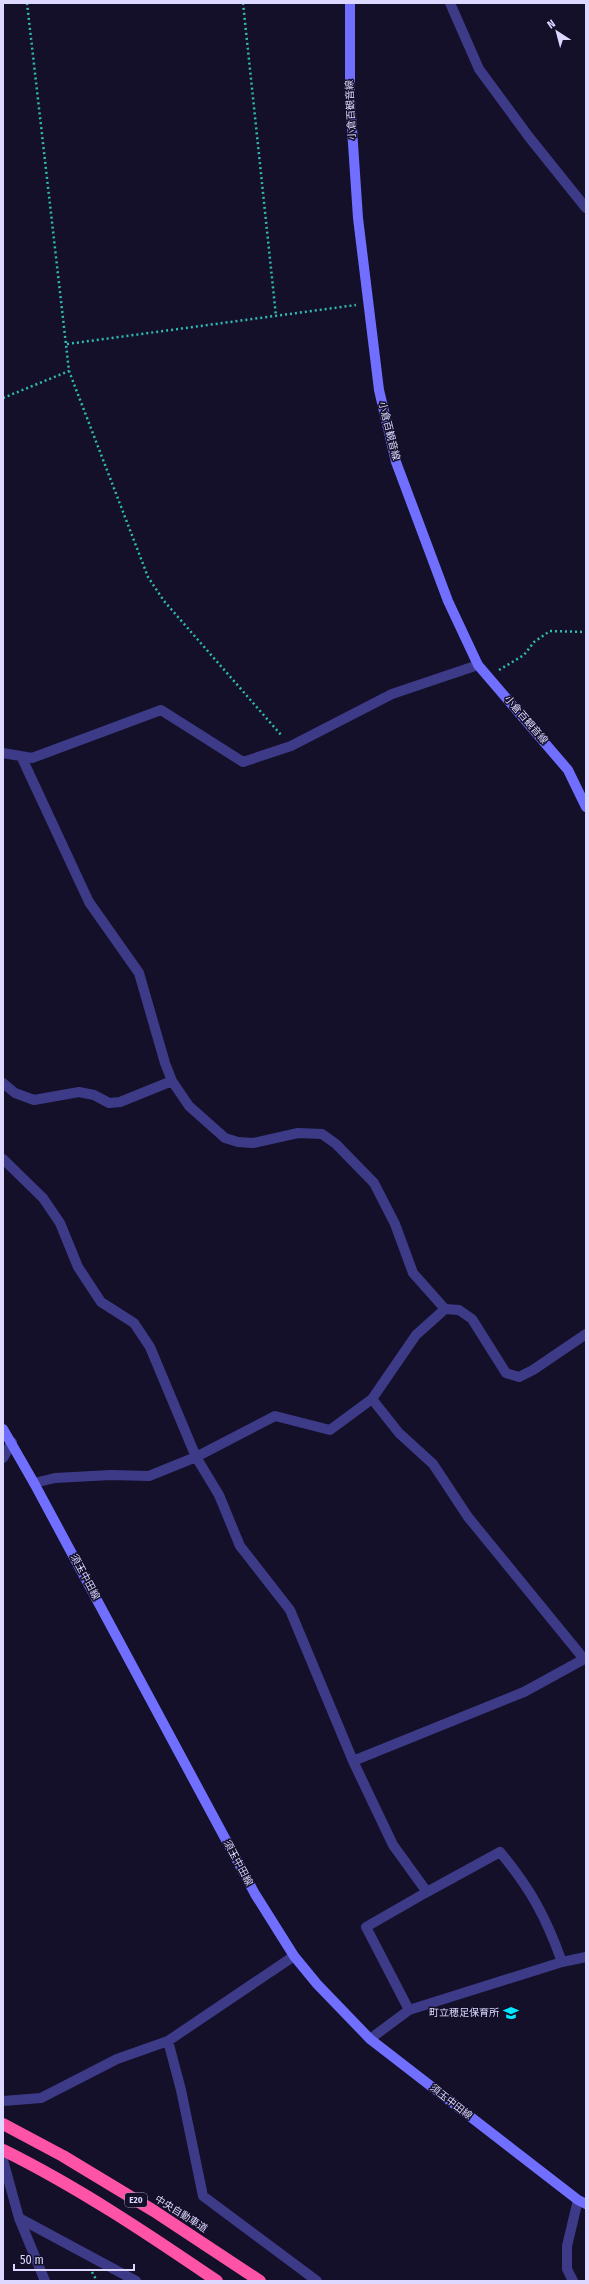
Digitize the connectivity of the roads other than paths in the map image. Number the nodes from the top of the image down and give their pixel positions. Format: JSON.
{"nodes":[{"id":1,"x":350,"y":3,"type":"edge"},
{"id":2,"x":450,"y":3,"type":"edge"},
{"id":3,"x":586,"y":208,"type":"edge"},
{"id":4,"x":478,"y":665,"type":"junction"},
{"id":5,"x":3,"y":753,"type":"edge"},
{"id":6,"x":21,"y":756,"type":"junction"},
{"id":7,"x":586,"y":807,"type":"edge"},
{"id":8,"x":172,"y":1081,"type":"junction"},
{"id":9,"x":3,"y":1082,"type":"edge"},
{"id":10,"x":3,"y":1159,"type":"edge"},
{"id":11,"x":445,"y":1309,"type":"junction"},
{"id":12,"x":586,"y":1334,"type":"edge"},
{"id":13,"x":372,"y":1400,"type":"junction"},
{"id":14,"x":3,"y":1429,"type":"edge"},
{"id":15,"x":12,"y":1442,"type":"junction"},
{"id":16,"x":3,"y":1458,"type":"edge"},
{"id":17,"x":196,"y":1458,"type":"junction"},
{"id":18,"x":34,"y":1483,"type":"junction"},
{"id":19,"x":585,"y":1659,"type":"edge"},
{"id":20,"x":352,"y":1761,"type":"junction"},
{"id":21,"x":426,"y":1892,"type":"junction"},
{"id":22,"x":294,"y":1956,"type":"junction"},
{"id":23,"x":586,"y":1957,"type":"edge"},
{"id":24,"x":562,"y":1962,"type":"junction"},
{"id":25,"x":409,"y":2010,"type":"junction"},
{"id":26,"x":370,"y":2039,"type":"junction"},
{"id":27,"x":168,"y":2041,"type":"junction"},
{"id":28,"x":3,"y":2101,"type":"edge"},
{"id":29,"x":5,"y":2126,"type":"edge"},
{"id":30,"x":6,"y":2155,"type":"edge"},
{"id":31,"x":582,"y":2202,"type":"edge"},
{"id":32,"x":19,"y":2218,"type":"junction"},
{"id":33,"x":45,"y":2281,"type":"edge"},
{"id":34,"x":136,"y":2281,"type":"edge"},
{"id":35,"x":217,"y":2281,"type":"edge"},
{"id":36,"x":260,"y":2281,"type":"edge"},
{"id":37,"x":317,"y":2281,"type":"edge"},
{"id":38,"x":573,"y":2281,"type":"edge"}],
"edges":[{"from":1,"to":4,"type":"main road","name":"小倉百観音線"},
{"from":2,"to":3,"type":"street"},
{"from":4,"to":6,"type":"street"},
{"from":4,"to":7,"type":"main road","name":"小倉百観音線"},
{"from":5,"to":6,"type":"street"},
{"from":6,"to":8,"type":"street"},
{"from":8,"to":9,"type":"street"},
{"from":8,"to":11,"type":"street"},
{"from":10,"to":17,"type":"street"},
{"from":11,"to":12,"type":"street"},
{"from":11,"to":13,"type":"street"},
{"from":13,"to":17,"type":"street"},
{"from":13,"to":19,"type":"street"},
{"from":14,"to":15,"type":"main road","name":"須玉中田線"},
{"from":15,"to":16,"type":"street"},
{"from":15,"to":18,"type":"main road","name":"須玉中田線"},
{"from":17,"to":18,"type":"street"},
{"from":17,"to":20,"type":"street"},
{"from":18,"to":22,"type":"main road","name":"須玉中田線"},
{"from":19,"to":20,"type":"street"},
{"from":20,"to":21,"type":"street"},
{"from":21,"to":24,"type":"street"},
{"from":21,"to":25,"type":"street"},
{"from":22,"to":26,"type":"main road","name":"須玉中田線"},
{"from":22,"to":27,"type":"street"},
{"from":23,"to":24,"type":"street"},
{"from":24,"to":25,"type":"street"},
{"from":25,"to":26,"type":"street"},
{"from":26,"to":31,"type":"main road","name":"須玉中田線"},
{"from":27,"to":28,"type":"street"},
{"from":27,"to":37,"type":"street"},
{"from":29,"to":36,"type":"highway","name":"中央自動車道","number":"E20"},
{"from":30,"to":32,"type":"street"},
{"from":30,"to":35,"type":"highway","number":"E20"},
{"from":31,"to":38,"type":"street"},
{"from":32,"to":33,"type":"street"},
{"from":32,"to":34,"type":"street"}]}
